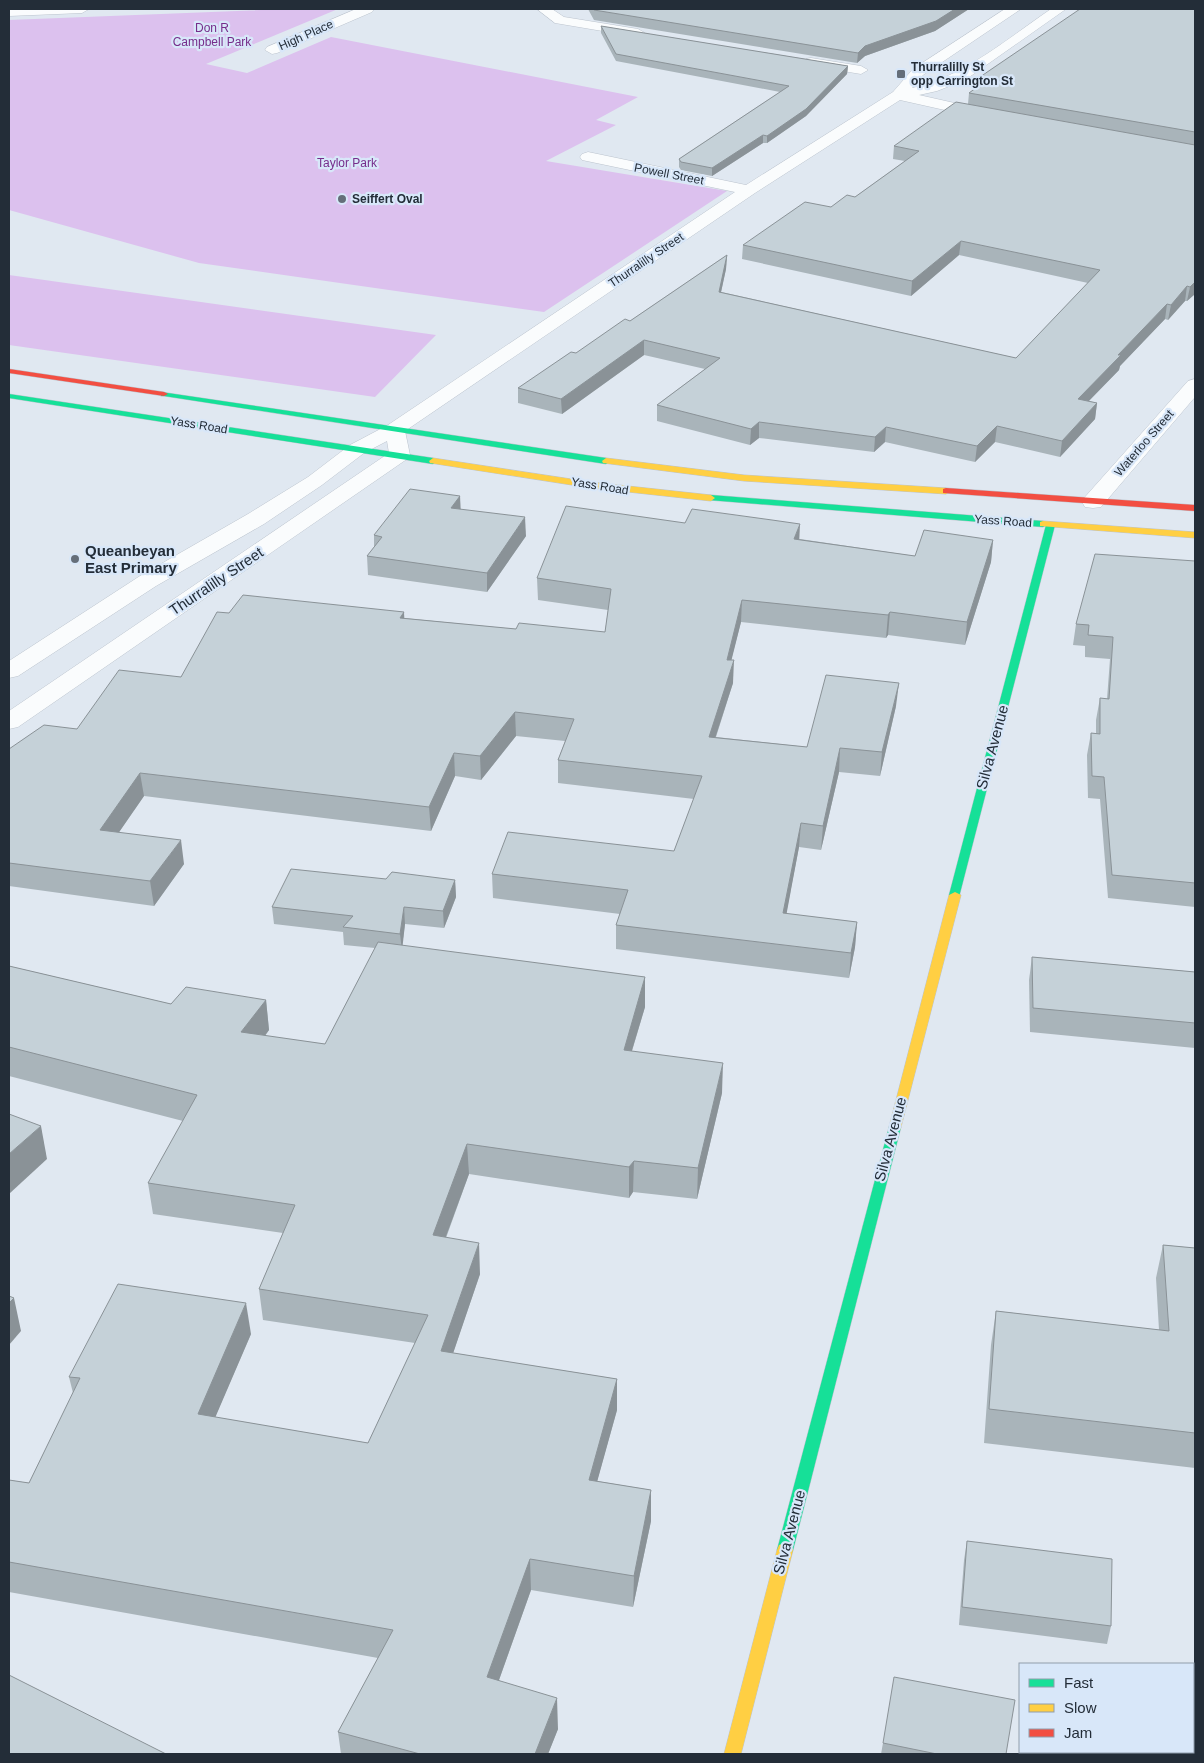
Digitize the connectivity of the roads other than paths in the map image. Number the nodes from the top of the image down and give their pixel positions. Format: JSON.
{"nodes":[{"id":1,"x":82,"y":9,"type":"edge"},
{"id":2,"x":367,"y":9,"type":"edge"},
{"id":3,"x":544,"y":9,"type":"edge"},
{"id":4,"x":1014,"y":9,"type":"edge"},
{"id":5,"x":1057,"y":9,"type":"edge"},
{"id":6,"x":9,"y":12,"type":"edge"},
{"id":7,"x":657,"y":36,"type":"edge"},
{"id":8,"x":272,"y":50,"type":"dead end"},
{"id":9,"x":793,"y":59,"type":"edge"},
{"id":10,"x":861,"y":70,"type":"dead end"},
{"id":11,"x":898,"y":95,"type":"junction"},
{"id":12,"x":999,"y":117,"type":"edge"},
{"id":13,"x":588,"y":157,"type":"dead end"},
{"id":14,"x":749,"y":190,"type":"junction"},
{"id":15,"x":9,"y":371,"type":"edge"},
{"id":16,"x":1195,"y":385,"type":"edge"},
{"id":17,"x":9,"y":396,"type":"edge"},
{"id":18,"x":395,"y":429,"type":"junction"},
{"id":19,"x":357,"y":449,"type":"junction"},
{"id":20,"x":400,"y":455,"type":"junction"},
{"id":21,"x":1195,"y":508,"type":"edge"},
{"id":22,"x":1079,"y":509,"type":"junction"},
{"id":23,"x":1051,"y":525,"type":"junction"},
{"id":24,"x":1195,"y":535,"type":"edge"},
{"id":25,"x":9,"y":671,"type":"edge"},
{"id":26,"x":9,"y":722,"type":"edge"},
{"id":27,"x":732,"y":1754,"type":"edge"}],
"edges":[{"from":1,"to":6,"type":"street"},
{"from":2,"to":8,"type":"street","name":"High Place"},
{"from":3,"to":7,"type":"street"},
{"from":4,"to":11,"type":"street","name":"Thurralilly Street"},
{"from":5,"to":11,"type":"street","name":"Thurralilly Street"},
{"from":9,"to":10,"type":"street"},
{"from":11,"to":12,"type":"street"},
{"from":11,"to":14,"type":"street","name":"Thurralilly Street"},
{"from":13,"to":14,"type":"street","name":"Powell Street"},
{"from":14,"to":18,"type":"street","name":"Thurralilly Street"},
{"from":15,"to":18,"type":"main road","name":"Yass Road"},
{"from":16,"to":22,"type":"street","name":"Waterloo Street"},
{"from":17,"to":19,"type":"main road","name":"Yass Road"},
{"from":18,"to":19,"type":"street","name":"Thurralilly Street"},
{"from":18,"to":20,"type":"street"},
{"from":18,"to":22,"type":"main road","name":"Yass Road"},
{"from":19,"to":20,"type":"main road","name":"Yass Road"},
{"from":19,"to":25,"type":"street","name":"Thurralilly Street"},
{"from":20,"to":23,"type":"main road","name":"Yass Road"},
{"from":20,"to":26,"type":"street","name":"Thurralilly Street"},
{"from":21,"to":22,"type":"main road","name":"Yass Road"},
{"from":22,"to":23,"type":"main road"},
{"from":23,"to":24,"type":"main road","name":"Yass Road"},
{"from":23,"to":27,"type":"main road","name":"Silva Avenue"}]}
